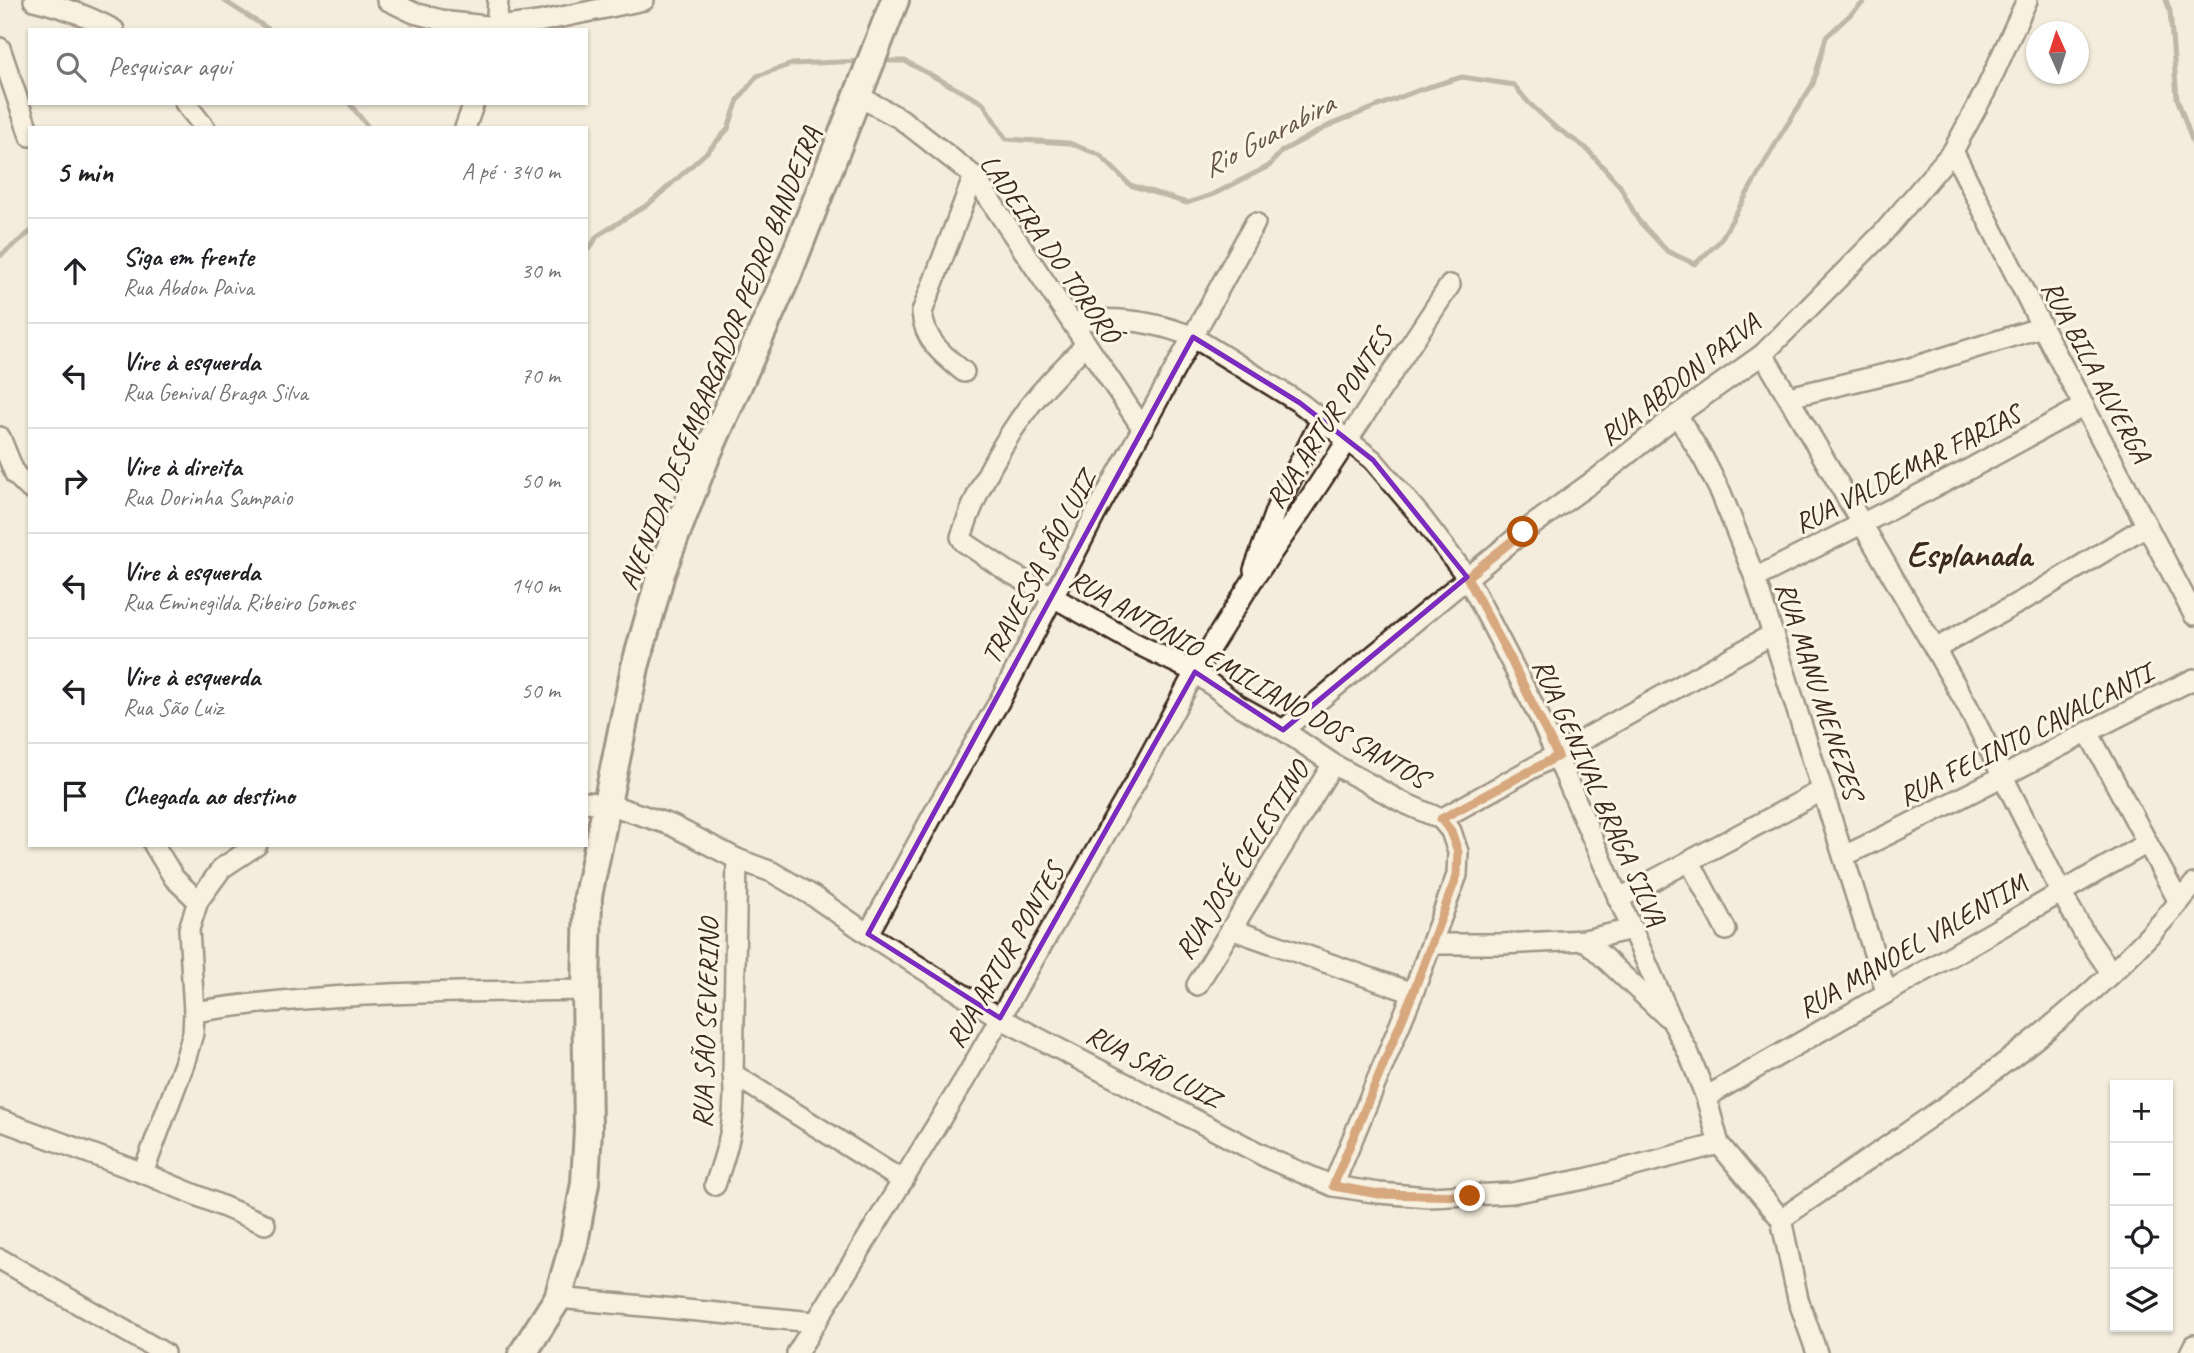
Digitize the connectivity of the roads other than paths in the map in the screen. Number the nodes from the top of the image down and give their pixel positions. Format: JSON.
{"nodes":[{"id":1,"x":34,"y":0,"type":"edge"},
{"id":2,"x":387,"y":0,"type":"edge"},
{"id":3,"x":498,"y":0,"type":"edge"},
{"id":4,"x":644,"y":0,"type":"edge"},
{"id":5,"x":895,"y":0,"type":"edge"},
{"id":6,"x":2026,"y":0,"type":"edge"},
{"id":7,"x":111,"y":28,"type":"edge"},
{"id":8,"x":496,"y":28,"type":"edge"},
{"id":9,"x":0,"y":48,"type":"edge"},
{"id":10,"x":860,"y":90,"type":"junction"},
{"id":11,"x":187,"y":105,"type":"edge"},
{"id":12,"x":473,"y":105,"type":"edge"},
{"id":13,"x":203,"y":126,"type":"edge"},
{"id":14,"x":467,"y":126,"type":"edge"},
{"id":15,"x":28,"y":130,"type":"edge"},
{"id":16,"x":1953,"y":151,"type":"junction"},
{"id":17,"x":974,"y":176,"type":"junction"},
{"id":18,"x":1255,"y":223,"type":"dead end"},
{"id":19,"x":1450,"y":285,"type":"dead end"},
{"id":20,"x":1072,"y":322,"type":"junction"},
{"id":21,"x":2042,"y":327,"type":"junction"},
{"id":22,"x":1193,"y":337,"type":"junction"},
{"id":23,"x":1086,"y":344,"type":"junction"},
{"id":24,"x":1763,"y":354,"type":"junction"},
{"id":25,"x":964,"y":372,"type":"dead end"},
{"id":26,"x":1789,"y":397,"type":"junction"},
{"id":27,"x":2084,"y":406,"type":"junction"},
{"id":28,"x":1676,"y":415,"type":"junction"},
{"id":29,"x":1321,"y":420,"type":"junction"},
{"id":30,"x":1143,"y":429,"type":"junction"},
{"id":31,"x":0,"y":437,"type":"edge"},
{"id":32,"x":1347,"y":439,"type":"junction"},
{"id":33,"x":15,"y":474,"type":"junction"},
{"id":34,"x":28,"y":487,"type":"edge"},
{"id":35,"x":28,"y":500,"type":"edge"},
{"id":36,"x":1861,"y":523,"type":"junction"},
{"id":37,"x":2146,"y":526,"type":"junction"},
{"id":38,"x":1467,"y":577,"type":"junction"},
{"id":39,"x":1755,"y":578,"type":"junction"},
{"id":40,"x":1252,"y":581,"type":"junction"},
{"id":41,"x":1054,"y":597,"type":"junction"},
{"id":42,"x":2194,"y":615,"type":"edge"},
{"id":43,"x":1773,"y":635,"type":"junction"},
{"id":44,"x":1935,"y":649,"type":"junction"},
{"id":45,"x":1195,"y":672,"type":"junction"},
{"id":46,"x":2194,"y":679,"type":"edge"},
{"id":47,"x":1283,"y":730,"type":"junction"},
{"id":48,"x":2088,"y":732,"type":"junction"},
{"id":49,"x":1558,"y":756,"type":"junction"},
{"id":50,"x":1333,"y":764,"type":"junction"},
{"id":51,"x":2002,"y":776,"type":"junction"},
{"id":52,"x":1821,"y":791,"type":"junction"},
{"id":53,"x":597,"y":803,"type":"edge"},
{"id":54,"x":1441,"y":819,"type":"junction"},
{"id":55,"x":2147,"y":843,"type":"junction"},
{"id":56,"x":155,"y":847,"type":"edge"},
{"id":57,"x":254,"y":847,"type":"edge"},
{"id":58,"x":1844,"y":856,"type":"junction"},
{"id":59,"x":737,"y":859,"type":"junction"},
{"id":60,"x":1690,"y":862,"type":"junction"},
{"id":61,"x":2194,"y":884,"type":"edge"},
{"id":62,"x":2061,"y":892,"type":"junction"},
{"id":63,"x":1618,"y":899,"type":"junction"},
{"id":64,"x":198,"y":901,"type":"junction"},
{"id":65,"x":2179,"y":902,"type":"junction"},
{"id":66,"x":1231,"y":929,"type":"junction"},
{"id":67,"x":1632,"y":929,"type":"junction"},
{"id":68,"x":1726,"y":930,"type":"dead end"},
{"id":69,"x":868,"y":934,"type":"junction"},
{"id":70,"x":1585,"y":940,"type":"junction"},
{"id":71,"x":1431,"y":944,"type":"junction"},
{"id":72,"x":2111,"y":972,"type":"junction"},
{"id":73,"x":1197,"y":985,"type":"dead end"},
{"id":74,"x":586,"y":990,"type":"junction"},
{"id":75,"x":1886,"y":991,"type":"junction"},
{"id":76,"x":1413,"y":993,"type":"junction"},
{"id":77,"x":194,"y":1012,"type":"junction"},
{"id":78,"x":1000,"y":1018,"type":"junction"},
{"id":79,"x":1672,"y":1021,"type":"junction"},
{"id":80,"x":733,"y":1073,"type":"junction"},
{"id":81,"x":1706,"y":1097,"type":"junction"},
{"id":82,"x":0,"y":1120,"type":"edge"},
{"id":83,"x":1719,"y":1144,"type":"junction"},
{"id":84,"x":143,"y":1173,"type":"junction"},
{"id":85,"x":903,"y":1181,"type":"junction"},
{"id":86,"x":715,"y":1185,"type":"dead end"},
{"id":87,"x":1333,"y":1186,"type":"junction"},
{"id":88,"x":1781,"y":1219,"type":"junction"},
{"id":89,"x":265,"y":1224,"type":"dead end"},
{"id":90,"x":0,"y":1259,"type":"edge"},
{"id":91,"x":558,"y":1298,"type":"junction"},
{"id":92,"x":814,"y":1322,"type":"junction"},
{"id":93,"x":132,"y":1345,"type":"edge"},
{"id":94,"x":2194,"y":1345,"type":"edge"},
{"id":95,"x":164,"y":1353,"type":"edge"},
{"id":96,"x":523,"y":1353,"type":"edge"},
{"id":97,"x":797,"y":1353,"type":"edge"},
{"id":98,"x":1817,"y":1353,"type":"edge"},
{"id":99,"x":2190,"y":1353,"type":"edge"}],
"edges":[{"from":1,"to":7,"type":"street"},
{"from":2,"to":8,"type":"street"},
{"from":3,"to":8,"type":"street"},
{"from":4,"to":8,"type":"street"},
{"from":5,"to":10,"type":"main road","name":"AVENIDA DESEMBARGADOR PEDRO BANDEIRA"},
{"from":6,"to":16,"type":"street","name":"RUA ABDON PAIVA"},
{"from":9,"to":15,"type":"street"},
{"from":10,"to":17,"type":"street","name":"LADEIRA DO TORORÓ"},
{"from":10,"to":53,"type":"main road","name":"AVENIDA DESEMBARGADOR PEDRO BANDEIRA"},
{"from":11,"to":13,"type":"street"},
{"from":12,"to":14,"type":"street"},
{"from":16,"to":21,"type":"street","name":"RUA BILA ALVERGA"},
{"from":16,"to":24,"type":"street","name":"RUA ABDON PAIVA"},
{"from":17,"to":20,"type":"street","name":"LADEIRA DO TORORÓ"},
{"from":17,"to":25,"type":"street"},
{"from":18,"to":22,"type":"street","name":"TRAVESSA SÃO LUIZ"},
{"from":19,"to":32,"type":"street","name":"RUA ARTUR PONTES"},
{"from":20,"to":22,"type":"street","name":"RUA GENIVAL BRAGA SILVA"},
{"from":20,"to":23,"type":"street","name":"LADEIRA DO TORORÓ"},
{"from":21,"to":26,"type":"street"},
{"from":21,"to":27,"type":"street","name":"RUA BILA ALVERGA"},
{"from":22,"to":29,"type":"street","name":"RUA GENIVAL BRAGA SILVA"},
{"from":22,"to":30,"type":"street","name":"TRAVESSA SÃO LUIZ"},
{"from":23,"to":30,"type":"street","name":"LADEIRA DO TORORÓ"},
{"from":23,"to":41,"type":"street","name":"RUA ANTÓNIO EMILIANO DOS SANTOS"},
{"from":24,"to":26,"type":"street"},
{"from":24,"to":28,"type":"street","name":"RUA ABDON PAIVA"},
{"from":26,"to":36,"type":"street"},
{"from":27,"to":36,"type":"street","name":"RUA VALDEMAR FARIAS"},
{"from":27,"to":37,"type":"street","name":"RUA BILA ALVERGA"},
{"from":28,"to":38,"type":"street","name":"RUA ABDON PAIVA"},
{"from":28,"to":39,"type":"street","name":"RUA MANU MENEZES"},
{"from":29,"to":32,"type":"street","name":"RUA GENIVAL BRAGA SILVA"},
{"from":29,"to":40,"type":"street","name":"RUA ARTUR PONTES"},
{"from":30,"to":41,"type":"street","name":"TRAVESSA SÃO LUIZ"},
{"from":31,"to":33,"type":"street"},
{"from":32,"to":38,"type":"street","name":"RUA GENIVAL BRAGA SILVA"},
{"from":32,"to":40,"type":"street","name":"RUA ARTUR PONTES"},
{"from":33,"to":34,"type":"street"},
{"from":33,"to":35,"type":"street"},
{"from":36,"to":39,"type":"street","name":"RUA VALDEMAR FARIAS"},
{"from":36,"to":44,"type":"street"},
{"from":37,"to":42,"type":"street","name":"RUA BILA ALVERGA"},
{"from":37,"to":44,"type":"street"},
{"from":38,"to":47,"type":"street","name":"RUA ABDON PAIVA"},
{"from":38,"to":49,"type":"street","name":"RUA GENIVAL BRAGA SILVA"},
{"from":39,"to":43,"type":"street","name":"RUA MANU MENEZES"},
{"from":40,"to":45,"type":"street","name":"RUA ARTUR PONTES"},
{"from":41,"to":45,"type":"street","name":"RUA ANTÓNIO EMILIANO DOS SANTOS"},
{"from":41,"to":69,"type":"street","name":"TRAVESSA SÃO LUIZ"},
{"from":43,"to":49,"type":"street"},
{"from":43,"to":52,"type":"street","name":"RUA MANU MENEZES"},
{"from":44,"to":51,"type":"street"},
{"from":45,"to":47,"type":"street","name":"RUA ANTÓNIO EMILIANO DOS SANTOS"},
{"from":45,"to":78,"type":"street","name":"RUA ARTUR PONTES"},
{"from":46,"to":48,"type":"street","name":"RUA FELINTO CAVALCANTI"},
{"from":47,"to":50,"type":"street","name":"RUA ANTÓNIO EMILIANO DOS SANTOS"},
{"from":48,"to":51,"type":"street","name":"RUA FELINTO CAVALCANTI"},
{"from":48,"to":55,"type":"street"},
{"from":49,"to":54,"type":"street"},
{"from":49,"to":63,"type":"street","name":"RUA GENIVAL BRAGA SILVA"},
{"from":50,"to":54,"type":"street","name":"RUA ANTÓNIO EMILIANO DOS SANTOS"},
{"from":50,"to":66,"type":"street","name":"RUA JOSÉ CELESTINO"},
{"from":51,"to":58,"type":"street","name":"RUA FELINTO CAVALCANTI"},
{"from":51,"to":62,"type":"street"},
{"from":52,"to":58,"type":"street","name":"RUA MANU MENEZES"},
{"from":52,"to":60,"type":"street"},
{"from":53,"to":59,"type":"street","name":"RUA SÃO LUIZ"},
{"from":53,"to":74,"type":"main road","name":"AVENIDA DESEMBARGADOR PEDRO BANDEIRA"},
{"from":54,"to":71,"type":"street"},
{"from":55,"to":62,"type":"street","name":"RUA MANOEL VALENTIM"},
{"from":55,"to":65,"type":"street"},
{"from":56,"to":64,"type":"street"},
{"from":57,"to":64,"type":"street"},
{"from":58,"to":75,"type":"street","name":"RUA MANU MENEZES"},
{"from":59,"to":69,"type":"street","name":"RUA SÃO LUIZ"},
{"from":59,"to":80,"type":"street","name":"RUA SÃO SEVERINO"},
{"from":60,"to":63,"type":"street"},
{"from":60,"to":68,"type":"street"},
{"from":61,"to":65,"type":"street"},
{"from":62,"to":72,"type":"street"},
{"from":62,"to":75,"type":"street","name":"RUA MANOEL VALENTIM"},
{"from":63,"to":67,"type":"street","name":"RUA GENIVAL BRAGA SILVA"},
{"from":64,"to":77,"type":"street"},
{"from":65,"to":72,"type":"street"},
{"from":66,"to":73,"type":"street","name":"RUA JOSÉ CELESTINO"},
{"from":66,"to":76,"type":"street"},
{"from":67,"to":70,"type":"street"},
{"from":67,"to":79,"type":"street","name":"RUA GENIVAL BRAGA SILVA"},
{"from":69,"to":78,"type":"street","name":"RUA SÃO LUIZ"},
{"from":70,"to":71,"type":"street"},
{"from":70,"to":79,"type":"street","name":"RUA GENIVAL BRAGA SILVA"},
{"from":71,"to":76,"type":"street"},
{"from":72,"to":88,"type":"street"},
{"from":74,"to":77,"type":"street"},
{"from":74,"to":91,"type":"main road","name":"AVENIDA DESEMBARGADOR PEDRO BANDEIRA"},
{"from":75,"to":81,"type":"street","name":"RUA MANOEL VALENTIM"},
{"from":76,"to":87,"type":"street"},
{"from":77,"to":84,"type":"street"},
{"from":78,"to":85,"type":"street","name":"RUA ARTUR PONTES"},
{"from":78,"to":87,"type":"street","name":"RUA SÃO LUIZ"},
{"from":79,"to":81,"type":"street","name":"RUA GENIVAL BRAGA SILVA"},
{"from":80,"to":85,"type":"street"},
{"from":80,"to":86,"type":"street","name":"RUA SÃO SEVERINO"},
{"from":81,"to":83,"type":"street","name":"RUA GENIVAL BRAGA SILVA"},
{"from":82,"to":84,"type":"street"},
{"from":83,"to":87,"type":"street","name":"RUA SÃO LUIZ"},
{"from":83,"to":88,"type":"street","name":"RUA GENIVAL BRAGA SILVA"},
{"from":84,"to":89,"type":"street"},
{"from":85,"to":92,"type":"street","name":"RUA ARTUR PONTES"},
{"from":88,"to":98,"type":"street"},
{"from":90,"to":93,"type":"street"},
{"from":91,"to":92,"type":"street"},
{"from":91,"to":96,"type":"main road","name":"AVENIDA DESEMBARGADOR PEDRO BANDEIRA"},
{"from":92,"to":97,"type":"street","name":"RUA ARTUR PONTES"},
{"from":93,"to":95,"type":"street"},
{"from":94,"to":99,"type":"street"}]}
